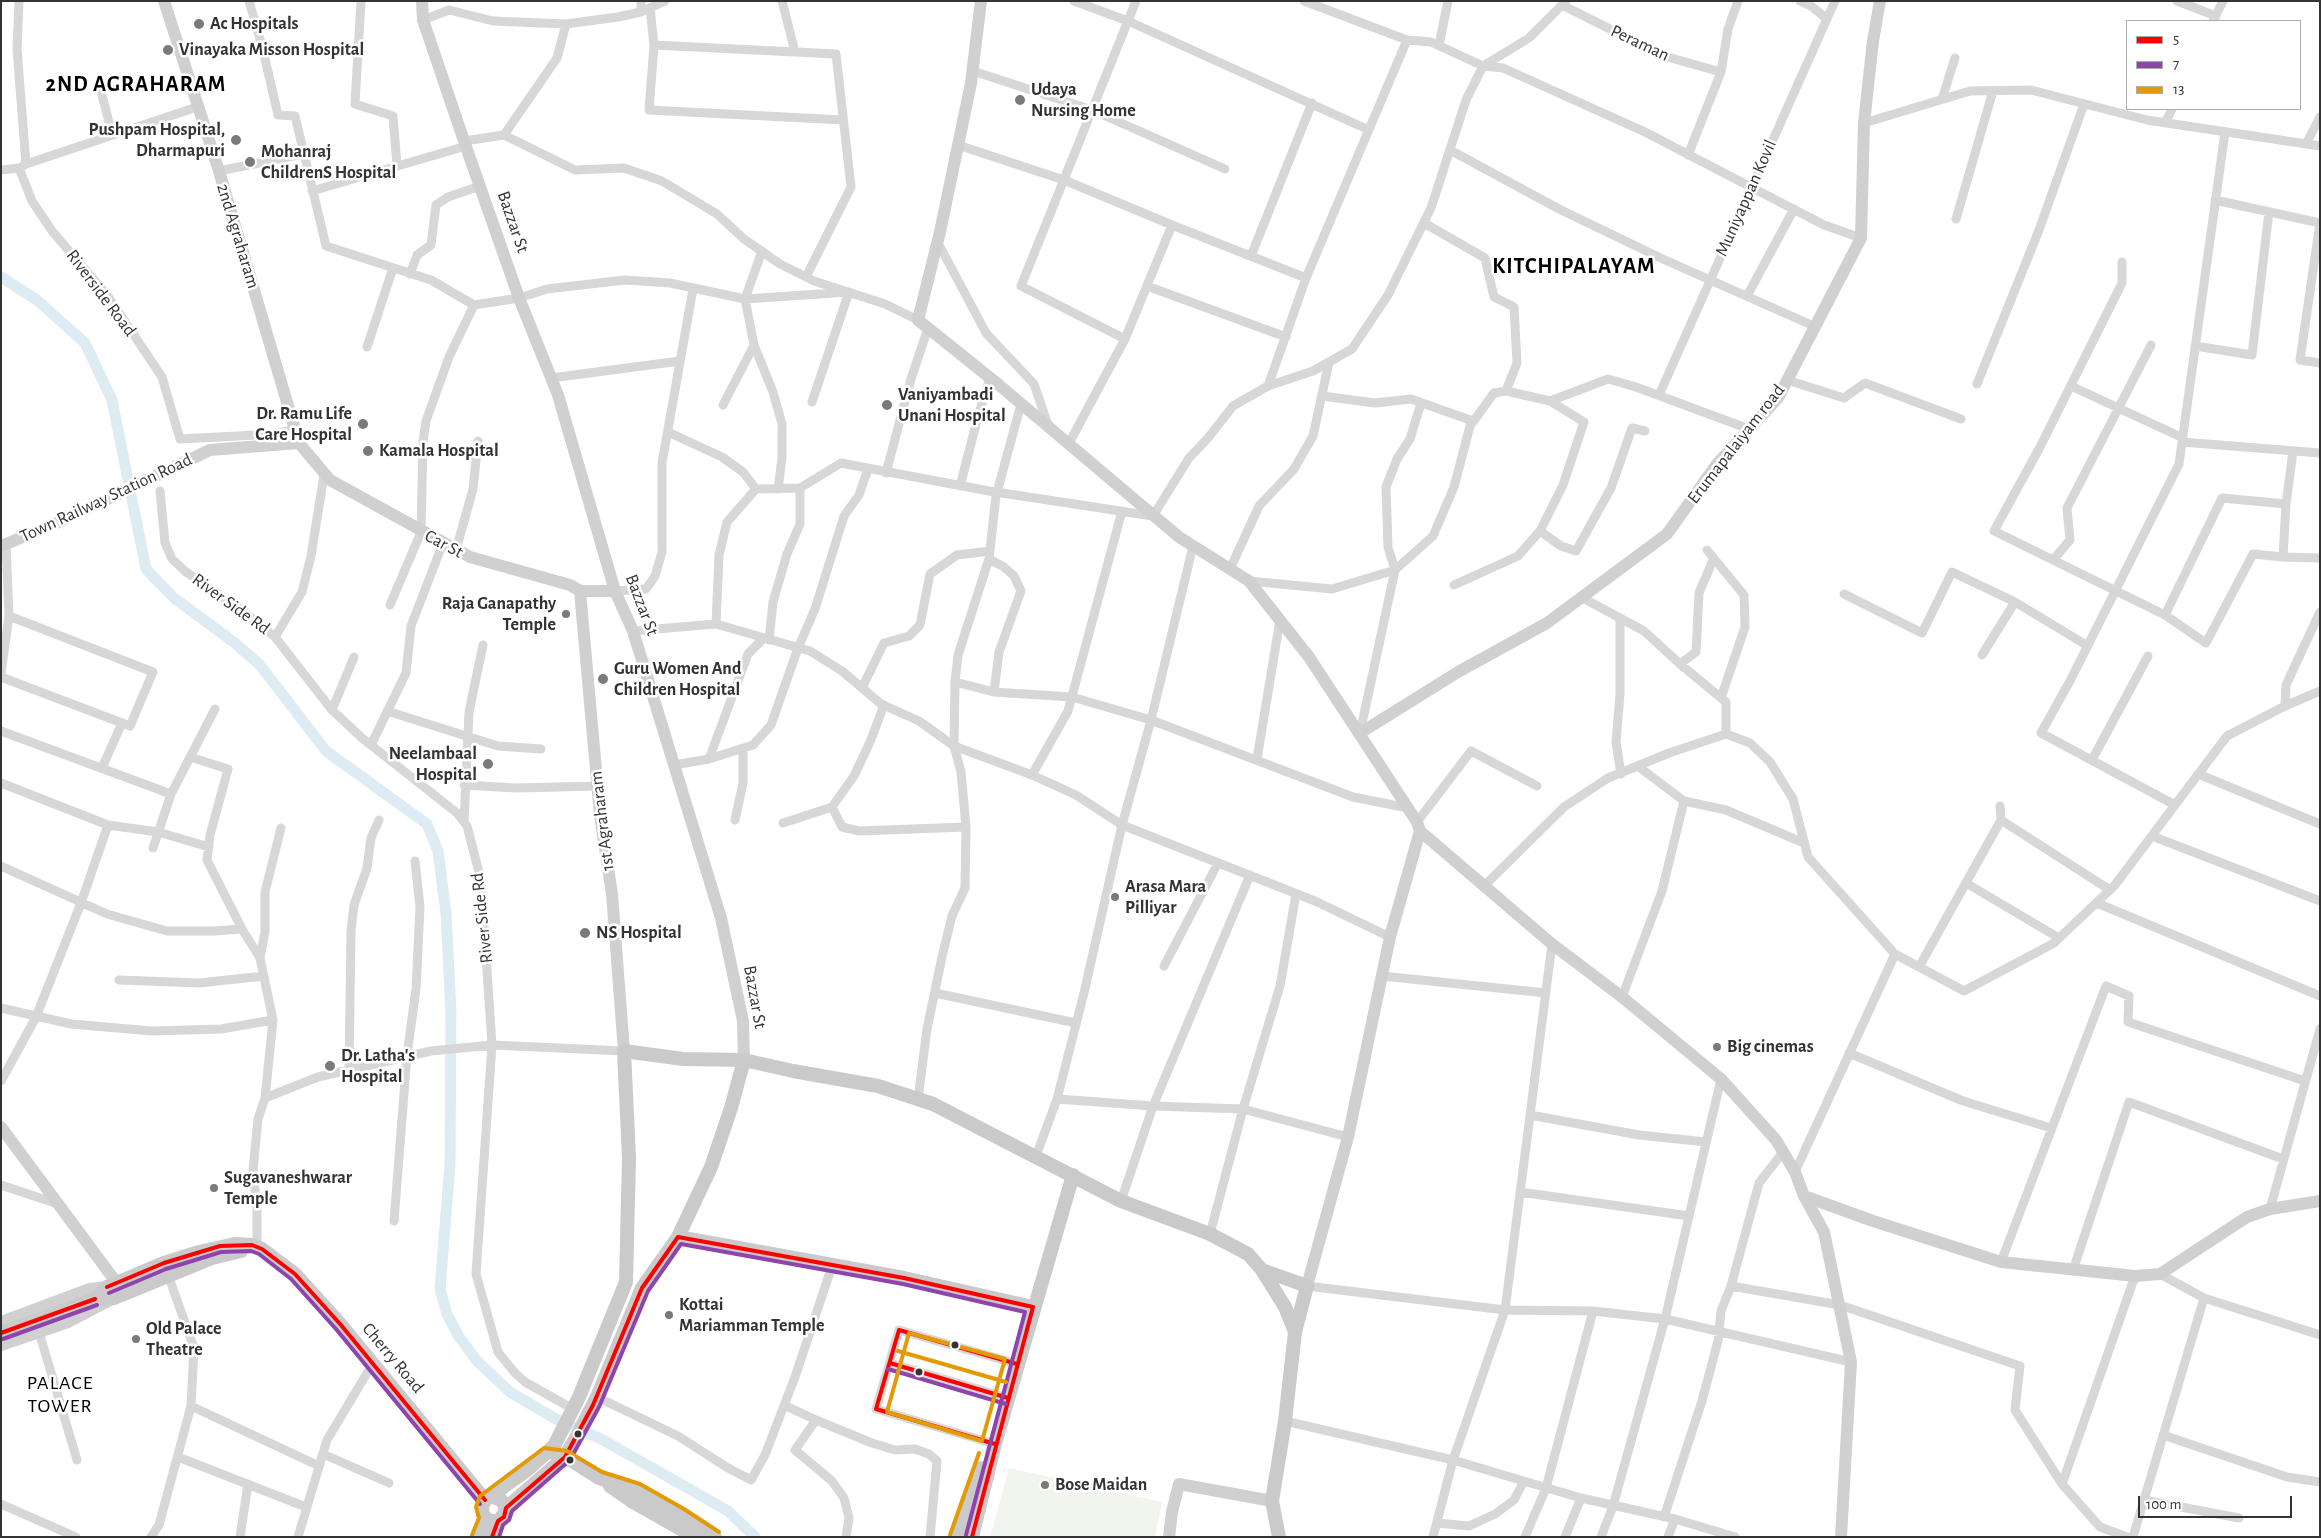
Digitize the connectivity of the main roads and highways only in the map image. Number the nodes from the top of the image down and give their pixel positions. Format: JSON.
{"nodes":[{"id":1,"x":164,"y":1,"type":"edge"},
{"id":2,"x":411,"y":1,"type":"edge"},
{"id":3,"x":422,"y":1,"type":"edge"},
{"id":4,"x":981,"y":1,"type":"edge"},
{"id":5,"x":1880,"y":1,"type":"edge"},
{"id":6,"x":423,"y":20,"type":"junction"},
{"id":7,"x":299,"y":443,"type":"junction"},
{"id":8,"x":3,"y":545,"type":"edge"},
{"id":9,"x":580,"y":591,"type":"junction"},
{"id":10,"x":615,"y":591,"type":"junction"},
{"id":11,"x":1360,"y":733,"type":"junction"},
{"id":12,"x":1419,"y":827,"type":"junction"},
{"id":13,"x":624,"y":1051,"type":"junction"},
{"id":14,"x":744,"y":1060,"type":"junction"},
{"id":15,"x":1,"y":1127,"type":"edge"},
{"id":16,"x":1073,"y":1175,"type":"junction"},
{"id":17,"x":1804,"y":1196,"type":"junction"},
{"id":18,"x":2320,"y":1201,"type":"edge"},
{"id":19,"x":678,"y":1237,"type":"junction"},
{"id":20,"x":1262,"y":1270,"type":"junction"},
{"id":21,"x":626,"y":1282,"type":"junction"},
{"id":22,"x":1307,"y":1286,"type":"junction"},
{"id":23,"x":642,"y":1288,"type":"junction"},
{"id":24,"x":116,"y":1290,"type":"junction"},
{"id":25,"x":1033,"y":1307,"type":"junction"},
{"id":26,"x":1,"y":1322,"type":"edge"},
{"id":27,"x":1295,"y":1332,"type":"junction"},
{"id":28,"x":1,"y":1334,"type":"edge"},
{"id":29,"x":1,"y":1345,"type":"edge"},
{"id":30,"x":549,"y":1450,"type":"junction"},
{"id":31,"x":565,"y":1457,"type":"junction"},
{"id":32,"x":982,"y":1464,"type":"dead end"},
{"id":33,"x":636,"y":1496,"type":"junction"},
{"id":34,"x":489,"y":1499,"type":"junction"},
{"id":35,"x":1272,"y":1501,"type":"junction"},
{"id":36,"x":506,"y":1508,"type":"junction"},
{"id":37,"x":492,"y":1520,"type":"junction"},
{"id":38,"x":478,"y":1537,"type":"edge"},
{"id":39,"x":492,"y":1537,"type":"edge"},
{"id":40,"x":695,"y":1537,"type":"edge"},
{"id":41,"x":715,"y":1537,"type":"edge"},
{"id":42,"x":956,"y":1537,"type":"edge"},
{"id":43,"x":972,"y":1537,"type":"edge"},
{"id":44,"x":1169,"y":1537,"type":"edge"},
{"id":45,"x":1279,"y":1537,"type":"edge"},
{"id":46,"x":1841,"y":1537,"type":"edge"}],
"edges":[{"from":1,"to":7,"type":"main road","name":"2nd Agraharam"},
{"from":2,"to":6,"type":"main road"},
{"from":3,"to":6,"type":"main road","name":"Bazzar St"},
{"from":4,"to":11,"type":"main road"},
{"from":5,"to":11,"type":"main road","name":"Erumapalaiyam road"},
{"from":6,"to":10,"type":"main road","name":"Bazzar St"},
{"from":7,"to":8,"type":"main road","name":"Town Railway Station Road"},
{"from":7,"to":9,"type":"main road","name":"Car St"},
{"from":9,"to":10,"type":"main road","name":"Car St"},
{"from":9,"to":13,"type":"main road","name":"1st Agraharam"},
{"from":10,"to":14,"type":"main road","name":"Bazzar St"},
{"from":11,"to":12,"type":"main road"},
{"from":12,"to":17,"type":"main road"},
{"from":12,"to":22,"type":"main road"},
{"from":13,"to":14,"type":"main road"},
{"from":13,"to":21,"type":"main road"},
{"from":14,"to":16,"type":"main road"},
{"from":14,"to":19,"type":"main road","name":"Bazzar St"},
{"from":15,"to":24,"type":"main road"},
{"from":16,"to":20,"type":"main road"},
{"from":16,"to":25,"type":"main road"},
{"from":17,"to":18,"type":"main road"},
{"from":17,"to":46,"type":"main road"},
{"from":19,"to":23,"type":"main road","name":"Bazzar St"},
{"from":19,"to":25,"type":"main road"},
{"from":20,"to":22,"type":"main road"},
{"from":20,"to":27,"type":"main road"},
{"from":21,"to":23,"type":"main road"},
{"from":21,"to":30,"type":"main road"},
{"from":22,"to":27,"type":"main road"},
{"from":23,"to":31,"type":"main road","name":"Bazzar St"},
{"from":24,"to":26,"type":"main road"},
{"from":24,"to":28,"type":"main road"},
{"from":24,"to":29,"type":"main road"},
{"from":24,"to":34,"type":"main road","name":"Cherry Road"},
{"from":25,"to":43,"type":"main road"},
{"from":27,"to":35,"type":"main road"},
{"from":30,"to":31,"type":"main road"},
{"from":30,"to":34,"type":"main road"},
{"from":31,"to":33,"type":"main road"},
{"from":31,"to":36,"type":"main road"},
{"from":32,"to":42,"type":"main road"},
{"from":33,"to":40,"type":"main road"},
{"from":33,"to":41,"type":"main road"},
{"from":34,"to":36,"type":"main road"},
{"from":34,"to":37,"type":"main road"},
{"from":35,"to":44,"type":"main road"},
{"from":35,"to":45,"type":"main road"},
{"from":36,"to":37,"type":"main road"},
{"from":37,"to":38,"type":"main road"},
{"from":37,"to":39,"type":"main road"}]}
